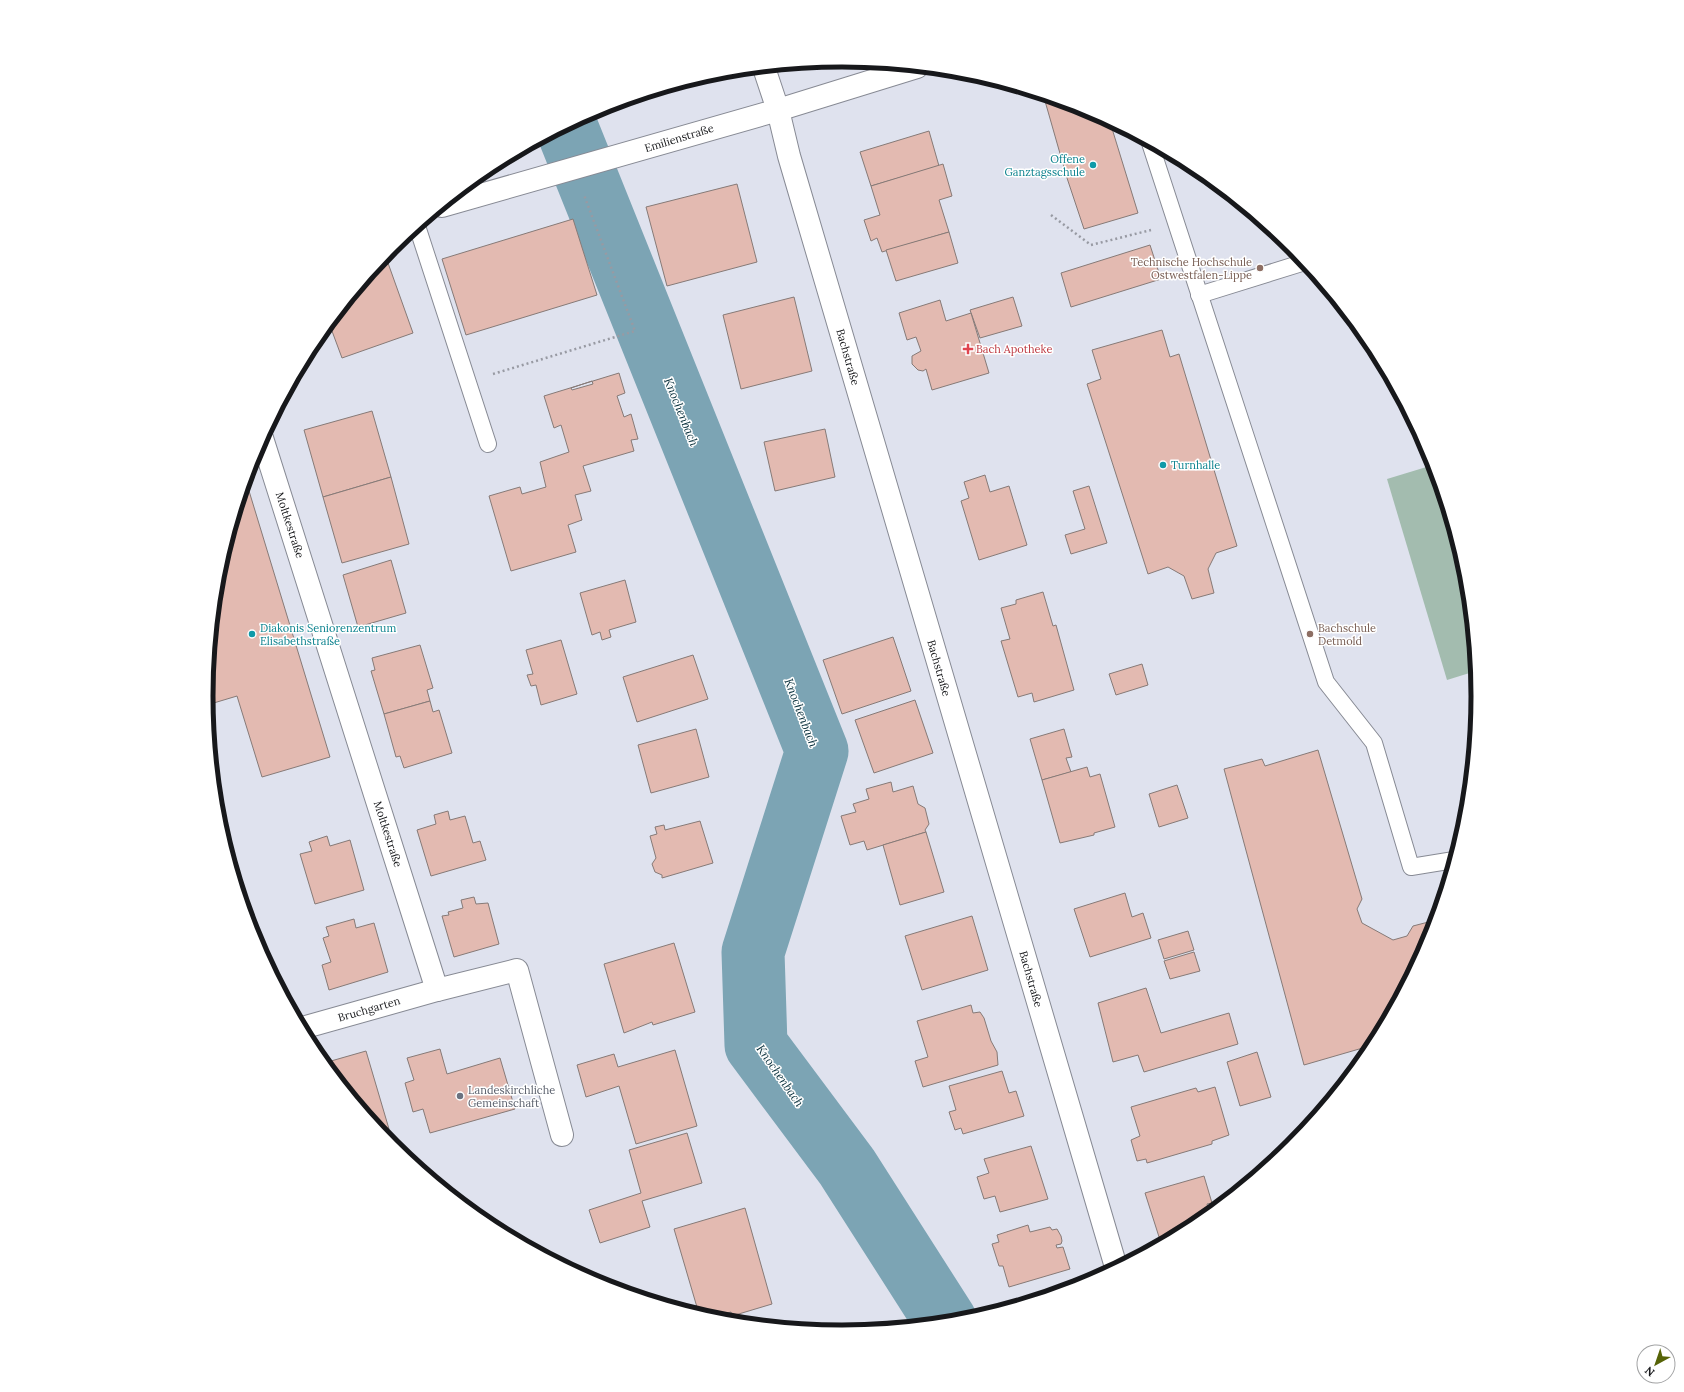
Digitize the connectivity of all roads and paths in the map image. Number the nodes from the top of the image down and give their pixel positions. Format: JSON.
{"nodes":[{"id":1,"x":906,"y":70,"type":"edge"},
{"id":2,"x":765,"y":71,"type":"edge"},
{"id":3,"x":778,"y":110,"type":"junction"},
{"id":4,"x":1152,"y":149,"type":"edge"},
{"id":5,"x":564,"y":171,"type":"junction"},
{"id":6,"x":451,"y":203,"type":"edge"},
{"id":7,"x":1051,"y":215,"type":"dead end"},
{"id":8,"x":1176,"y":223,"type":"junction"},
{"id":9,"x":419,"y":231,"type":"edge"},
{"id":10,"x":1299,"y":264,"type":"edge"},
{"id":11,"x":1199,"y":295,"type":"junction"},
{"id":12,"x":468,"y":382,"type":"junction"},
{"id":13,"x":488,"y":444,"type":"dead end"},
{"id":14,"x":264,"y":448,"type":"edge"},
{"id":15,"x":1449,"y":861,"type":"edge"},
{"id":16,"x":437,"y":990,"type":"junction"},
{"id":17,"x":307,"y":1026,"type":"edge"},
{"id":18,"x":562,"y":1135,"type":"dead end"},
{"id":19,"x":1115,"y":1262,"type":"edge"}],
"edges":[{"from":1,"to":3,"type":"street","name":"Emilienstraße"},
{"from":2,"to":3,"type":"street","name":"Bachstraße"},
{"from":3,"to":5,"type":"street","name":"Emilienstraße"},
{"from":3,"to":19,"type":"street","name":"Bachstraße"},
{"from":4,"to":8,"type":"lane"},
{"from":5,"to":6,"type":"street","name":"Emilienstraße"},
{"from":5,"to":12,"type":"path"},
{"from":7,"to":8,"type":"path"},
{"from":8,"to":11,"type":"lane"},
{"from":9,"to":12,"type":"lane"},
{"from":10,"to":11,"type":"lane"},
{"from":11,"to":15,"type":"lane"},
{"from":12,"to":13,"type":"lane"},
{"from":14,"to":16,"type":"street","name":"Moltkestraße"},
{"from":16,"to":17,"type":"street","name":"Bruchgarten"},
{"from":16,"to":18,"type":"street"}]}
